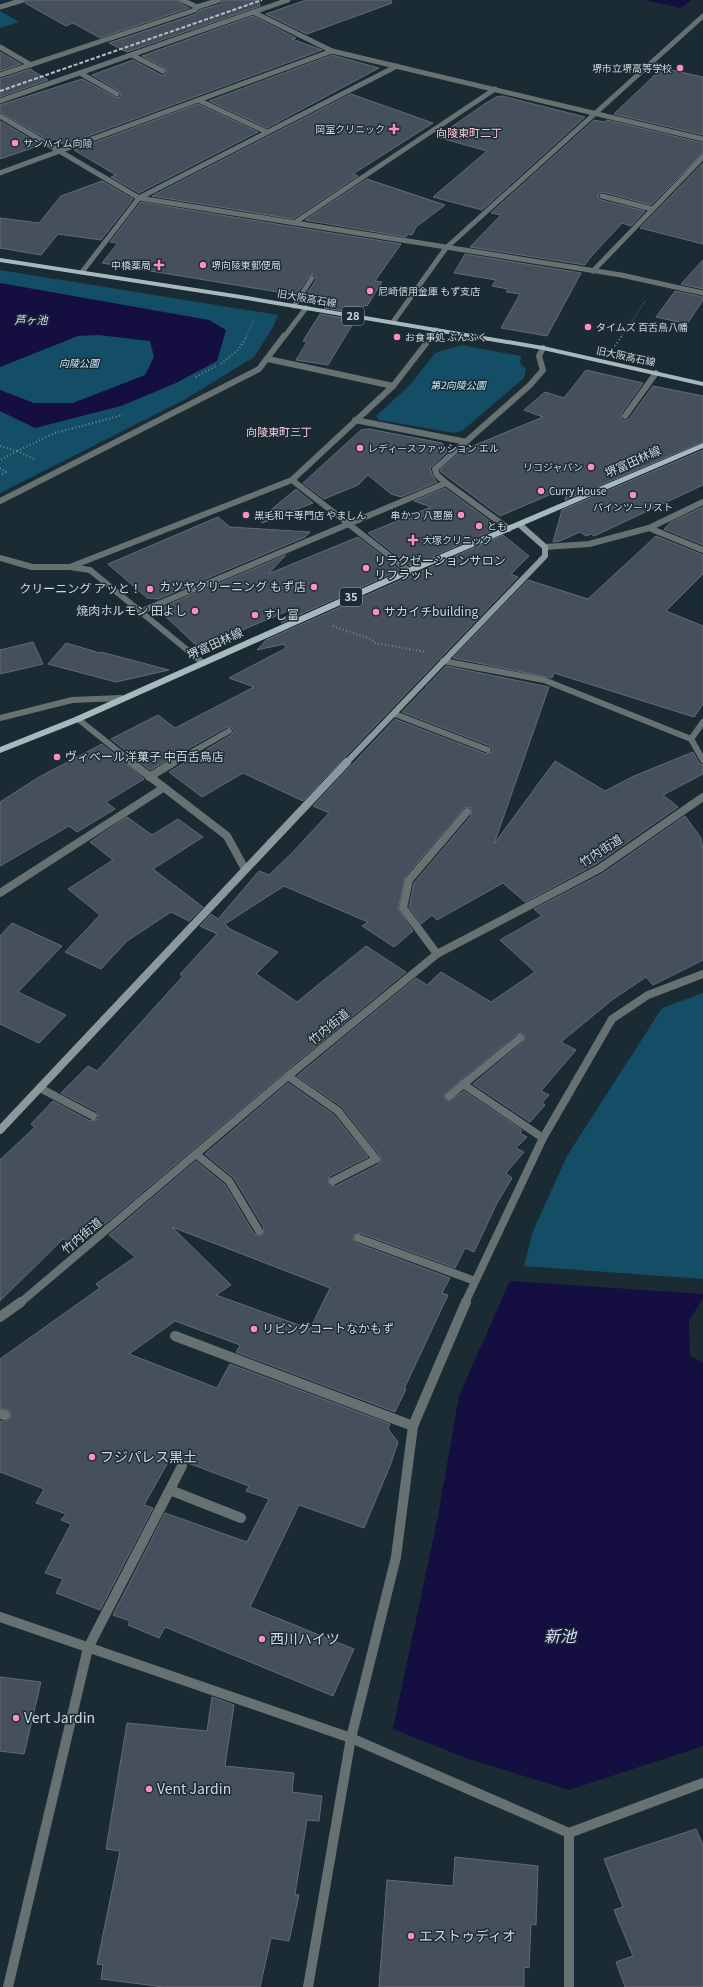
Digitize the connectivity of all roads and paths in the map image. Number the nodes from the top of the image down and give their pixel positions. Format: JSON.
{"nodes":[{"id":1,"x":23,"y":0,"type":"edge"},
{"id":2,"x":182,"y":0,"type":"edge"},
{"id":3,"x":219,"y":0,"type":"edge"},
{"id":4,"x":288,"y":0,"type":"edge"},
{"id":5,"x":197,"y":7,"type":"junction"},
{"id":6,"x":0,"y":8,"type":"edge"},
{"id":7,"x":253,"y":12,"type":"junction"},
{"id":8,"x":703,"y":16,"type":"edge"},
{"id":9,"x":0,"y":47,"type":"edge"},
{"id":10,"x":332,"y":51,"type":"junction"},
{"id":11,"x":132,"y":55,"type":"junction"},
{"id":12,"x":31,"y":65,"type":"junction"},
{"id":13,"x":397,"y":66,"type":"junction"},
{"id":14,"x":163,"y":72,"type":"dead end"},
{"id":15,"x":80,"y":73,"type":"junction"},
{"id":16,"x":0,"y":75,"type":"edge"},
{"id":17,"x":495,"y":89,"type":"junction"},
{"id":18,"x":117,"y":94,"type":"dead end"},
{"id":19,"x":0,"y":100,"type":"edge"},
{"id":20,"x":198,"y":100,"type":"junction"},
{"id":21,"x":595,"y":113,"type":"junction"},
{"id":22,"x":0,"y":116,"type":"edge"},
{"id":23,"x":267,"y":132,"type":"junction"},
{"id":24,"x":703,"y":140,"type":"edge"},
{"id":25,"x":60,"y":151,"type":"junction"},
{"id":26,"x":703,"y":157,"type":"edge"},
{"id":27,"x":0,"y":173,"type":"edge"},
{"id":28,"x":602,"y":196,"type":"dead end"},
{"id":29,"x":139,"y":198,"type":"junction"},
{"id":30,"x":652,"y":209,"type":"junction"},
{"id":31,"x":294,"y":223,"type":"junction"},
{"id":32,"x":446,"y":248,"type":"junction"},
{"id":33,"x":0,"y":260,"type":"edge"},
{"id":34,"x":593,"y":270,"type":"junction"},
{"id":35,"x":82,"y":272,"type":"junction"},
{"id":36,"x":312,"y":278,"type":"dead end"},
{"id":37,"x":658,"y":283,"type":"junction"},
{"id":38,"x":703,"y":293,"type":"edge"},
{"id":39,"x":294,"y":306,"type":"junction"},
{"id":40,"x":306,"y":308,"type":"junction"},
{"id":41,"x":256,"y":316,"type":"dead end"},
{"id":42,"x":393,"y":322,"type":"junction"},
{"id":43,"x":436,"y":330,"type":"junction"},
{"id":44,"x":543,"y":348,"type":"junction"},
{"id":45,"x":612,"y":350,"type":"dead end"},
{"id":46,"x":268,"y":359,"type":"junction"},
{"id":47,"x":656,"y":373,"type":"junction"},
{"id":48,"x":194,"y":378,"type":"dead end"},
{"id":49,"x":703,"y":384,"type":"edge"},
{"id":50,"x":393,"y":386,"type":"junction"},
{"id":51,"x":126,"y":414,"type":"dead end"},
{"id":52,"x":625,"y":416,"type":"dead end"},
{"id":53,"x":355,"y":420,"type":"junction"},
{"id":54,"x":467,"y":442,"type":"junction"},
{"id":55,"x":703,"y":445,"type":"edge"},
{"id":56,"x":0,"y":446,"type":"edge"},
{"id":57,"x":17,"y":451,"type":"junction"},
{"id":58,"x":0,"y":460,"type":"edge"},
{"id":59,"x":0,"y":468,"type":"edge"},
{"id":60,"x":0,"y":475,"type":"edge"},
{"id":61,"x":292,"y":480,"type":"junction"},
{"id":62,"x":446,"y":483,"type":"junction"},
{"id":63,"x":0,"y":501,"type":"edge"},
{"id":64,"x":703,"y":502,"type":"edge"},
{"id":65,"x":350,"y":524,"type":"junction"},
{"id":66,"x":520,"y":525,"type":"junction"},
{"id":67,"x":649,"y":528,"type":"junction"},
{"id":68,"x":509,"y":529,"type":"junction"},
{"id":69,"x":545,"y":547,"type":"junction"},
{"id":70,"x":703,"y":550,"type":"edge"},
{"id":71,"x":0,"y":558,"type":"edge"},
{"id":72,"x":70,"y":567,"type":"junction"},
{"id":73,"x":408,"y":572,"type":"junction"},
{"id":74,"x":142,"y":611,"type":"junction"},
{"id":75,"x":330,"y":625,"type":"dead end"},
{"id":76,"x":446,"y":658,"type":"junction"},
{"id":77,"x":203,"y":663,"type":"junction"},
{"id":78,"x":121,"y":698,"type":"junction"},
{"id":79,"x":395,"y":714,"type":"junction"},
{"id":80,"x":0,"y":718,"type":"edge"},
{"id":81,"x":78,"y":719,"type":"junction"},
{"id":82,"x":703,"y":722,"type":"edge"},
{"id":83,"x":228,"y":731,"type":"dead end"},
{"id":84,"x":691,"y":739,"type":"junction"},
{"id":85,"x":0,"y":750,"type":"edge"},
{"id":86,"x":488,"y":750,"type":"dead end"},
{"id":87,"x":703,"y":760,"type":"edge"},
{"id":88,"x":149,"y":777,"type":"junction"},
{"id":89,"x":163,"y":788,"type":"junction"},
{"id":90,"x":703,"y":797,"type":"edge"},
{"id":91,"x":467,"y":812,"type":"dead end"},
{"id":92,"x":245,"y":869,"type":"junction"},
{"id":93,"x":0,"y":893,"type":"edge"},
{"id":94,"x":437,"y":954,"type":"junction"},
{"id":95,"x":703,"y":974,"type":"edge"},
{"id":96,"x":520,"y":1038,"type":"dead end"},
{"id":97,"x":288,"y":1076,"type":"junction"},
{"id":98,"x":463,"y":1084,"type":"junction"},
{"id":99,"x":40,"y":1088,"type":"junction"},
{"id":100,"x":449,"y":1096,"type":"dead end"},
{"id":101,"x":93,"y":1116,"type":"dead end"},
{"id":102,"x":0,"y":1130,"type":"edge"},
{"id":103,"x":543,"y":1138,"type":"junction"},
{"id":104,"x":196,"y":1154,"type":"junction"},
{"id":105,"x":333,"y":1181,"type":"dead end"},
{"id":106,"x":260,"y":1231,"type":"dead end"},
{"id":107,"x":358,"y":1238,"type":"dead end"},
{"id":108,"x":475,"y":1280,"type":"junction"},
{"id":109,"x":0,"y":1317,"type":"edge"},
{"id":110,"x":175,"y":1336,"type":"dead end"},
{"id":111,"x":413,"y":1426,"type":"junction"},
{"id":112,"x":182,"y":1466,"type":"dead end"},
{"id":113,"x":170,"y":1490,"type":"junction"},
{"id":114,"x":241,"y":1518,"type":"dead end"},
{"id":115,"x":0,"y":1617,"type":"edge"},
{"id":116,"x":88,"y":1648,"type":"junction"},
{"id":117,"x":352,"y":1738,"type":"junction"},
{"id":118,"x":703,"y":1783,"type":"edge"},
{"id":119,"x":569,"y":1833,"type":"junction"},
{"id":120,"x":8,"y":1987,"type":"edge"},
{"id":121,"x":308,"y":1987,"type":"edge"},
{"id":122,"x":569,"y":1987,"type":"edge"}],
"edges":[{"from":1,"to":6,"type":"street"},
{"from":2,"to":5,"type":"street"},
{"from":3,"to":5,"type":"street"},
{"from":4,"to":7,"type":"street"},
{"from":5,"to":12,"type":"street"},
{"from":7,"to":10,"type":"street"},
{"from":7,"to":11,"type":"street"},
{"from":8,"to":21,"type":"street"},
{"from":9,"to":12,"type":"street"},
{"from":10,"to":13,"type":"street"},
{"from":10,"to":20,"type":"street"},
{"from":11,"to":14,"type":"street"},
{"from":11,"to":15,"type":"street"},
{"from":12,"to":16,"type":"street"},
{"from":13,"to":17,"type":"street"},
{"from":13,"to":23,"type":"street"},
{"from":15,"to":18,"type":"street"},
{"from":15,"to":19,"type":"street"},
{"from":17,"to":21,"type":"street"},
{"from":17,"to":31,"type":"street"},
{"from":20,"to":23,"type":"street"},
{"from":20,"to":25,"type":"street"},
{"from":21,"to":24,"type":"street"},
{"from":21,"to":32,"type":"street"},
{"from":22,"to":25,"type":"street"},
{"from":23,"to":29,"type":"street"},
{"from":25,"to":27,"type":"street"},
{"from":25,"to":29,"type":"street"},
{"from":26,"to":30,"type":"street"},
{"from":28,"to":30,"type":"street"},
{"from":29,"to":31,"type":"street"},
{"from":29,"to":35,"type":"street"},
{"from":30,"to":34,"type":"street"},
{"from":31,"to":32,"type":"street"},
{"from":32,"to":34,"type":"street"},
{"from":32,"to":42,"type":"street"},
{"from":33,"to":35,"type":"main road","name":"旧大阪高石線","number":"28"},
{"from":34,"to":37,"type":"street"},
{"from":35,"to":39,"type":"main road","name":"旧大阪高石線","number":"28"},
{"from":36,"to":39,"type":"street"},
{"from":37,"to":38,"type":"street"},
{"from":37,"to":45,"type":"path"},
{"from":39,"to":40,"type":"main road","name":"旧大阪高石線","number":"28"},
{"from":40,"to":42,"type":"main road","name":"旧大阪高石線","number":"28"},
{"from":40,"to":46,"type":"street"},
{"from":41,"to":48,"type":"path"},
{"from":42,"to":43,"type":"main road","name":"旧大阪高石線","number":"28"},
{"from":43,"to":44,"type":"main road","name":"旧大阪高石線","number":"28"},
{"from":43,"to":50,"type":"street"},
{"from":44,"to":47,"type":"main road","name":"旧大阪高石線","number":"28"},
{"from":44,"to":54,"type":"street"},
{"from":46,"to":50,"type":"street"},
{"from":46,"to":63,"type":"street"},
{"from":47,"to":49,"type":"main road","name":"旧大阪高石線","number":"28"},
{"from":47,"to":52,"type":"street"},
{"from":50,"to":53,"type":"street"},
{"from":51,"to":57,"type":"path"},
{"from":53,"to":54,"type":"street"},
{"from":53,"to":61,"type":"street"},
{"from":54,"to":62,"type":"street"},
{"from":55,"to":66,"type":"main road","name":"堺富田林線","number":"35"},
{"from":56,"to":57,"type":"path"},
{"from":57,"to":58,"type":"path"},
{"from":59,"to":60,"type":"path"},
{"from":61,"to":65,"type":"street"},
{"from":61,"to":72,"type":"street"},
{"from":62,"to":65,"type":"street"},
{"from":62,"to":68,"type":"street"},
{"from":64,"to":67,"type":"street"},
{"from":65,"to":73,"type":"street"},
{"from":65,"to":74,"type":"street"},
{"from":66,"to":68,"type":"main road","name":"堺富田林線","number":"35"},
{"from":66,"to":69,"type":"street"},
{"from":67,"to":69,"type":"street"},
{"from":67,"to":70,"type":"street"},
{"from":68,"to":73,"type":"main road","name":"堺富田林線","number":"35"},
{"from":69,"to":76,"type":"street"},
{"from":71,"to":72,"type":"street"},
{"from":72,"to":74,"type":"street"},
{"from":73,"to":77,"type":"main road","name":"堺富田林線","number":"35"},
{"from":74,"to":77,"type":"street"},
{"from":75,"to":76,"type":"path"},
{"from":76,"to":79,"type":"street"},
{"from":76,"to":84,"type":"street"},
{"from":77,"to":78,"type":"main road","name":"堺富田林線","number":"35"},
{"from":78,"to":80,"type":"street"},
{"from":78,"to":81,"type":"main road","name":"堺富田林線","number":"35"},
{"from":79,"to":86,"type":"street"},
{"from":79,"to":92,"type":"street"},
{"from":81,"to":85,"type":"main road","name":"堺富田林線","number":"35"},
{"from":81,"to":88,"type":"street"},
{"from":82,"to":84,"type":"street"},
{"from":83,"to":88,"type":"street"},
{"from":84,"to":87,"type":"street"},
{"from":88,"to":89,"type":"street"},
{"from":89,"to":92,"type":"street"},
{"from":89,"to":93,"type":"street"},
{"from":90,"to":94,"type":"street","name":"竹内街道"},
{"from":91,"to":94,"type":"street"},
{"from":92,"to":99,"type":"street"},
{"from":94,"to":97,"type":"street","name":"竹内街道"},
{"from":95,"to":103,"type":"street"},
{"from":96,"to":98,"type":"street"},
{"from":97,"to":104,"type":"street","name":"竹内街道"},
{"from":97,"to":105,"type":"street"},
{"from":98,"to":100,"type":"street"},
{"from":98,"to":103,"type":"street"},
{"from":99,"to":101,"type":"street"},
{"from":99,"to":102,"type":"street"},
{"from":103,"to":108,"type":"street"},
{"from":104,"to":106,"type":"street"},
{"from":104,"to":109,"type":"street","name":"竹内街道"},
{"from":107,"to":108,"type":"street"},
{"from":108,"to":111,"type":"street"},
{"from":110,"to":111,"type":"street"},
{"from":111,"to":117,"type":"street"},
{"from":112,"to":113,"type":"street"},
{"from":113,"to":114,"type":"street"},
{"from":113,"to":116,"type":"street"},
{"from":115,"to":116,"type":"street"},
{"from":116,"to":117,"type":"street"},
{"from":116,"to":120,"type":"street"},
{"from":117,"to":119,"type":"street"},
{"from":117,"to":121,"type":"street"},
{"from":118,"to":119,"type":"street"},
{"from":119,"to":122,"type":"street"}]}
